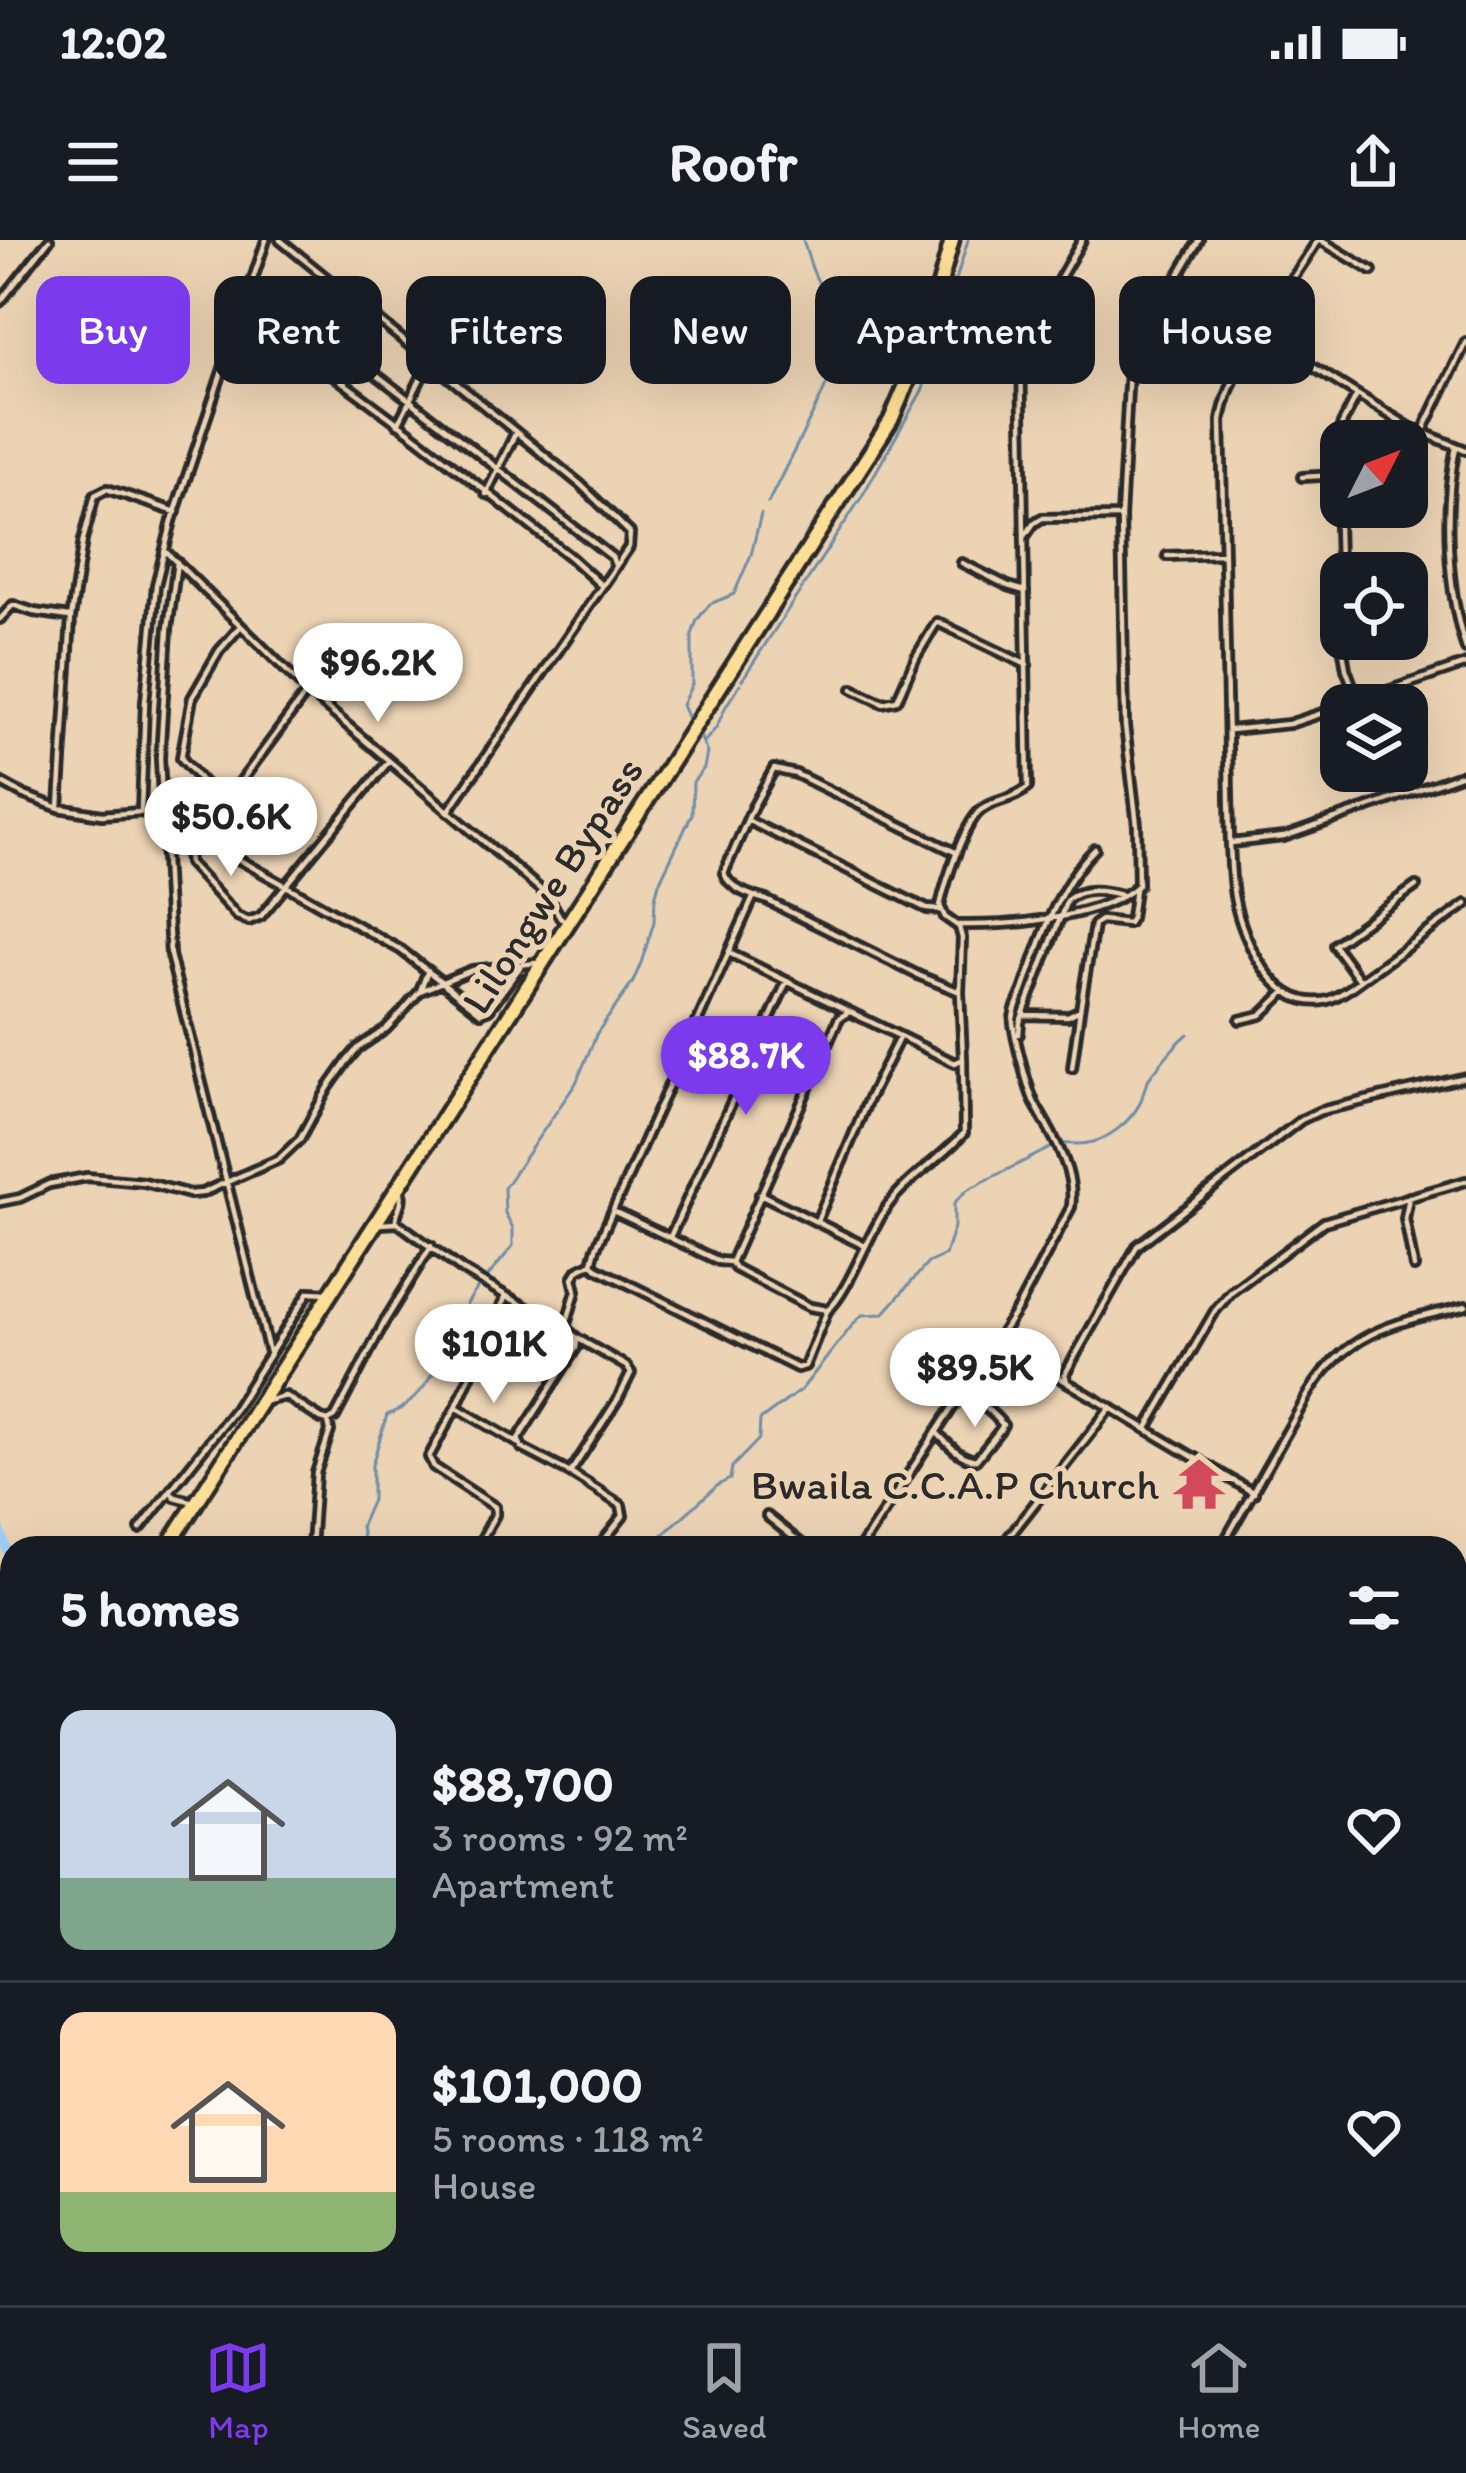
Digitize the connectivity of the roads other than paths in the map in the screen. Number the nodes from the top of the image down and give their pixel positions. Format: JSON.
{"nodes":[{"id":1,"x":49,"y":240,"type":"edge"},
{"id":2,"x":266,"y":240,"type":"edge"},
{"id":3,"x":280,"y":240,"type":"edge"},
{"id":4,"x":952,"y":240,"type":"edge"},
{"id":5,"x":1082,"y":240,"type":"edge"},
{"id":6,"x":1198,"y":240,"type":"edge"},
{"id":7,"x":1319,"y":240,"type":"edge"},
{"id":8,"x":1372,"y":272,"type":"dead end"},
{"id":9,"x":253,"y":276,"type":"edge"},
{"id":10,"x":1296,"y":276,"type":"edge"},
{"id":11,"x":0,"y":302,"type":"edge"},
{"id":12,"x":1466,"y":342,"type":"edge"},
{"id":13,"x":406,"y":343,"type":"edge"},
{"id":14,"x":1315,"y":369,"type":"edge"},
{"id":15,"x":382,"y":379,"type":"edge"},
{"id":16,"x":218,"y":384,"type":"edge"},
{"id":17,"x":345,"y":384,"type":"edge"},
{"id":18,"x":418,"y":384,"type":"edge"},
{"id":19,"x":456,"y":384,"type":"edge"},
{"id":20,"x":1231,"y":384,"type":"edge"},
{"id":21,"x":1357,"y":395,"type":"junction"},
{"id":22,"x":410,"y":400,"type":"junction"},
{"id":23,"x":1346,"y":420,"type":"edge"},
{"id":24,"x":1400,"y":420,"type":"edge"},
{"id":25,"x":1428,"y":421,"type":"edge"},
{"id":26,"x":398,"y":424,"type":"junction"},
{"id":27,"x":516,"y":432,"type":"junction"},
{"id":28,"x":1428,"y":435,"type":"edge"},
{"id":29,"x":1456,"y":447,"type":"junction"},
{"id":30,"x":1466,"y":450,"type":"edge"},
{"id":31,"x":499,"y":469,"type":"junction"},
{"id":32,"x":1320,"y":476,"type":"edge"},
{"id":33,"x":1302,"y":477,"type":"dead end"},
{"id":34,"x":486,"y":494,"type":"junction"},
{"id":35,"x":176,"y":512,"type":"junction"},
{"id":36,"x":1121,"y":517,"type":"junction"},
{"id":37,"x":1024,"y":536,"type":"junction"},
{"id":38,"x":165,"y":551,"type":"junction"},
{"id":39,"x":1222,"y":554,"type":"junction"},
{"id":40,"x":1167,"y":556,"type":"dead end"},
{"id":41,"x":177,"y":562,"type":"junction"},
{"id":42,"x":962,"y":563,"type":"dead end"},
{"id":43,"x":615,"y":566,"type":"junction"},
{"id":44,"x":1451,"y":574,"type":"junction"},
{"id":45,"x":1466,"y":576,"type":"edge"},
{"id":46,"x":602,"y":586,"type":"junction"},
{"id":47,"x":1025,"y":591,"type":"junction"},
{"id":48,"x":70,"y":617,"type":"junction"},
{"id":49,"x":0,"y":619,"type":"edge"},
{"id":50,"x":240,"y":628,"type":"junction"},
{"id":51,"x":1466,"y":649,"type":"edge"},
{"id":52,"x":1466,"y":664,"type":"edge"},
{"id":53,"x":1027,"y":665,"type":"junction"},
{"id":54,"x":1406,"y":684,"type":"edge"},
{"id":55,"x":853,"y":689,"type":"dead end"},
{"id":56,"x":307,"y":691,"type":"junction"},
{"id":57,"x":1320,"y":714,"type":"edge"},
{"id":58,"x":1228,"y":730,"type":"junction"},
{"id":59,"x":389,"y":761,"type":"junction"},
{"id":60,"x":1466,"y":773,"type":"edge"},
{"id":61,"x":0,"y":782,"type":"edge"},
{"id":62,"x":223,"y":805,"type":"junction"},
{"id":63,"x":59,"y":808,"type":"junction"},
{"id":64,"x":141,"y":812,"type":"junction"},
{"id":65,"x":448,"y":812,"type":"junction"},
{"id":66,"x":162,"y":818,"type":"junction"},
{"id":67,"x":749,"y":820,"type":"junction"},
{"id":68,"x":199,"y":838,"type":"junction"},
{"id":69,"x":1230,"y":843,"type":"junction"},
{"id":70,"x":1095,"y":849,"type":"dead end"},
{"id":71,"x":958,"y":853,"type":"junction"},
{"id":72,"x":285,"y":886,"type":"junction"},
{"id":73,"x":1416,"y":886,"type":"dead end"},
{"id":74,"x":1135,"y":889,"type":"junction"},
{"id":75,"x":1123,"y":896,"type":"junction"},
{"id":76,"x":753,"y":898,"type":"junction"},
{"id":77,"x":1466,"y":904,"type":"edge"},
{"id":78,"x":941,"y":910,"type":"junction"},
{"id":79,"x":1050,"y":918,"type":"junction"},
{"id":80,"x":1060,"y":918,"type":"junction"},
{"id":81,"x":567,"y":923,"type":"junction"},
{"id":82,"x":957,"y":925,"type":"junction"},
{"id":83,"x":729,"y":953,"type":"junction"},
{"id":84,"x":524,"y":963,"type":"junction"},
{"id":85,"x":542,"y":963,"type":"junction"},
{"id":86,"x":428,"y":970,"type":"junction"},
{"id":87,"x":1360,"y":980,"type":"junction"},
{"id":88,"x":441,"y":981,"type":"junction"},
{"id":89,"x":787,"y":982,"type":"junction"},
{"id":90,"x":420,"y":992,"type":"junction"},
{"id":91,"x":960,"y":992,"type":"junction"},
{"id":92,"x":1285,"y":992,"type":"junction"},
{"id":93,"x":1080,"y":1010,"type":"junction"},
{"id":94,"x":849,"y":1012,"type":"junction"},
{"id":95,"x":1023,"y":1016,"type":"junction"},
{"id":96,"x":1240,"y":1020,"type":"dead end"},
{"id":97,"x":899,"y":1038,"type":"junction"},
{"id":98,"x":1019,"y":1045,"type":"junction"},
{"id":99,"x":963,"y":1059,"type":"junction"},
{"id":100,"x":1072,"y":1068,"type":"dead end"},
{"id":101,"x":1466,"y":1077,"type":"edge"},
{"id":102,"x":1466,"y":1181,"type":"edge"},
{"id":103,"x":226,"y":1182,"type":"junction"},
{"id":104,"x":398,"y":1186,"type":"junction"},
{"id":105,"x":760,"y":1194,"type":"junction"},
{"id":106,"x":1409,"y":1197,"type":"junction"},
{"id":107,"x":0,"y":1202,"type":"edge"},
{"id":108,"x":613,"y":1210,"type":"junction"},
{"id":109,"x":817,"y":1221,"type":"junction"},
{"id":110,"x":396,"y":1222,"type":"junction"},
{"id":111,"x":373,"y":1225,"type":"junction"},
{"id":112,"x":670,"y":1237,"type":"junction"},
{"id":113,"x":431,"y":1246,"type":"junction"},
{"id":114,"x":864,"y":1246,"type":"junction"},
{"id":115,"x":731,"y":1262,"type":"junction"},
{"id":116,"x":592,"y":1263,"type":"junction"},
{"id":117,"x":1414,"y":1267,"type":"dead end"},
{"id":118,"x":329,"y":1293,"type":"junction"},
{"id":119,"x":506,"y":1296,"type":"junction"},
{"id":120,"x":1466,"y":1306,"type":"edge"},
{"id":121,"x":828,"y":1310,"type":"junction"},
{"id":122,"x":565,"y":1328,"type":"junction"},
{"id":123,"x":577,"y":1338,"type":"junction"},
{"id":124,"x":996,"y":1340,"type":"junction"},
{"id":125,"x":269,"y":1352,"type":"junction"},
{"id":126,"x":1067,"y":1382,"type":"junction"},
{"id":127,"x":271,"y":1383,"type":"junction"},
{"id":128,"x":962,"y":1392,"type":"junction"},
{"id":129,"x":281,"y":1396,"type":"junction"},
{"id":130,"x":258,"y":1404,"type":"junction"},
{"id":131,"x":456,"y":1407,"type":"junction"},
{"id":132,"x":1111,"y":1407,"type":"junction"},
{"id":133,"x":328,"y":1421,"type":"junction"},
{"id":134,"x":1147,"y":1428,"type":"junction"},
{"id":135,"x":936,"y":1432,"type":"junction"},
{"id":136,"x":518,"y":1443,"type":"junction"},
{"id":137,"x":570,"y":1473,"type":"junction"},
{"id":138,"x":170,"y":1488,"type":"junction"},
{"id":139,"x":1254,"y":1493,"type":"junction"},
{"id":140,"x":190,"y":1501,"type":"dead end"},
{"id":141,"x":767,"y":1516,"type":"dead end"},
{"id":142,"x":140,"y":1529,"type":"dead end"},
{"id":143,"x":175,"y":1536,"type":"edge"},
{"id":144,"x":312,"y":1536,"type":"edge"},
{"id":145,"x":484,"y":1536,"type":"edge"},
{"id":146,"x":607,"y":1536,"type":"edge"},
{"id":147,"x":793,"y":1536,"type":"edge"},
{"id":148,"x":868,"y":1536,"type":"edge"},
{"id":149,"x":1009,"y":1536,"type":"edge"},
{"id":150,"x":1231,"y":1536,"type":"edge"}],
"edges":[{"from":1,"to":11,"type":"street"},
{"from":2,"to":9,"type":"street"},
{"from":3,"to":13,"type":"street"},
{"from":4,"to":81,"type":"main road","name":"Lilongwe Bypass"},
{"from":5,"to":37,"type":"street"},
{"from":6,"to":36,"type":"street"},
{"from":7,"to":8,"type":"street"},
{"from":7,"to":10,"type":"street"},
{"from":12,"to":25,"type":"street"},
{"from":14,"to":21,"type":"street"},
{"from":15,"to":22,"type":"street"},
{"from":16,"to":35,"type":"street"},
{"from":17,"to":26,"type":"street"},
{"from":18,"to":22,"type":"street"},
{"from":19,"to":27,"type":"street"},
{"from":20,"to":39,"type":"street"},
{"from":21,"to":23,"type":"street"},
{"from":21,"to":24,"type":"street"},
{"from":22,"to":26,"type":"street"},
{"from":22,"to":31,"type":"street"},
{"from":26,"to":34,"type":"street"},
{"from":27,"to":31,"type":"street"},
{"from":27,"to":43,"type":"street"},
{"from":28,"to":29,"type":"street"},
{"from":29,"to":30,"type":"street"},
{"from":29,"to":44,"type":"street"},
{"from":31,"to":34,"type":"street"},
{"from":31,"to":43,"type":"street"},
{"from":32,"to":33,"type":"street"},
{"from":34,"to":46,"type":"street"},
{"from":35,"to":38,"type":"street"},
{"from":35,"to":48,"type":"street"},
{"from":36,"to":37,"type":"street"},
{"from":36,"to":74,"type":"street"},
{"from":37,"to":47,"type":"street"},
{"from":38,"to":41,"type":"street"},
{"from":38,"to":64,"type":"street"},
{"from":39,"to":40,"type":"street"},
{"from":39,"to":58,"type":"street"},
{"from":41,"to":50,"type":"street"},
{"from":41,"to":66,"type":"street"},
{"from":42,"to":47,"type":"street"},
{"from":43,"to":46,"type":"street"},
{"from":44,"to":45,"type":"street"},
{"from":44,"to":51,"type":"street"},
{"from":46,"to":65,"type":"street"},
{"from":47,"to":53,"type":"street"},
{"from":48,"to":49,"type":"street"},
{"from":48,"to":63,"type":"street"},
{"from":50,"to":56,"type":"street"},
{"from":50,"to":62,"type":"street"},
{"from":52,"to":54,"type":"street"},
{"from":53,"to":55,"type":"street"},
{"from":53,"to":71,"type":"street"},
{"from":56,"to":59,"type":"street"},
{"from":56,"to":62,"type":"street"},
{"from":57,"to":58,"type":"street"},
{"from":58,"to":69,"type":"street"},
{"from":59,"to":65,"type":"street"},
{"from":59,"to":72,"type":"street"},
{"from":60,"to":69,"type":"street"},
{"from":61,"to":63,"type":"street"},
{"from":62,"to":68,"type":"street"},
{"from":63,"to":64,"type":"street"},
{"from":64,"to":66,"type":"street"},
{"from":65,"to":81,"type":"street"},
{"from":66,"to":68,"type":"street"},
{"from":66,"to":103,"type":"street"},
{"from":67,"to":71,"type":"street"},
{"from":67,"to":76,"type":"street"},
{"from":67,"to":78,"type":"street"},
{"from":68,"to":72,"type":"street"},
{"from":68,"to":72,"type":"street"},
{"from":69,"to":92,"type":"street"},
{"from":70,"to":79,"type":"street"},
{"from":71,"to":78,"type":"street"},
{"from":72,"to":86,"type":"street"},
{"from":73,"to":87,"type":"street"},
{"from":74,"to":75,"type":"street"},
{"from":74,"to":93,"type":"street"},
{"from":75,"to":80,"type":"street"},
{"from":75,"to":80,"type":"street"},
{"from":76,"to":83,"type":"street"},
{"from":76,"to":91,"type":"street"},
{"from":77,"to":87,"type":"street"},
{"from":78,"to":82,"type":"street"},
{"from":79,"to":80,"type":"street"},
{"from":79,"to":82,"type":"street"},
{"from":79,"to":98,"type":"street"},
{"from":80,"to":95,"type":"street"},
{"from":81,"to":85,"type":"main road","name":"Lilongwe Bypass"},
{"from":82,"to":91,"type":"street"},
{"from":83,"to":89,"type":"street"},
{"from":83,"to":108,"type":"street"},
{"from":84,"to":85,"type":"street"},
{"from":84,"to":88,"type":"street"},
{"from":84,"to":88,"type":"street"},
{"from":85,"to":104,"type":"main road","name":"Lilongwe Bypass"},
{"from":86,"to":88,"type":"street"},
{"from":86,"to":90,"type":"street"},
{"from":87,"to":92,"type":"street"},
{"from":88,"to":90,"type":"street"},
{"from":89,"to":94,"type":"street"},
{"from":89,"to":112,"type":"street"},
{"from":90,"to":103,"type":"street"},
{"from":91,"to":99,"type":"street"},
{"from":92,"to":96,"type":"street"},
{"from":93,"to":95,"type":"street"},
{"from":93,"to":100,"type":"street"},
{"from":94,"to":97,"type":"street"},
{"from":94,"to":105,"type":"street"},
{"from":95,"to":98,"type":"street"},
{"from":97,"to":99,"type":"street"},
{"from":97,"to":109,"type":"street"},
{"from":98,"to":124,"type":"street"},
{"from":99,"to":114,"type":"street"},
{"from":101,"to":126,"type":"street"},
{"from":102,"to":106,"type":"street"},
{"from":103,"to":107,"type":"street"},
{"from":103,"to":125,"type":"street"},
{"from":104,"to":110,"type":"street"},
{"from":104,"to":111,"type":"main road","name":"Lilongwe Bypass"},
{"from":105,"to":109,"type":"street"},
{"from":105,"to":115,"type":"street"},
{"from":106,"to":117,"type":"street"},
{"from":106,"to":134,"type":"street"},
{"from":108,"to":112,"type":"street"},
{"from":108,"to":116,"type":"street"},
{"from":109,"to":114,"type":"street"},
{"from":110,"to":111,"type":"street"},
{"from":110,"to":113,"type":"street"},
{"from":111,"to":118,"type":"main road","name":"Lilongwe Bypass"},
{"from":112,"to":115,"type":"street"},
{"from":113,"to":119,"type":"street"},
{"from":113,"to":133,"type":"street"},
{"from":114,"to":121,"type":"street"},
{"from":115,"to":121,"type":"street"},
{"from":116,"to":121,"type":"street"},
{"from":116,"to":122,"type":"street"},
{"from":118,"to":125,"type":"street"},
{"from":118,"to":127,"type":"main road","name":"Lilongwe Bypass"},
{"from":119,"to":122,"type":"street"},
{"from":119,"to":131,"type":"street"},
{"from":120,"to":139,"type":"street"},
{"from":122,"to":123,"type":"street"},
{"from":123,"to":136,"type":"street"},
{"from":123,"to":137,"type":"street"},
{"from":124,"to":126,"type":"street"},
{"from":124,"to":128,"type":"street"},
{"from":125,"to":138,"type":"street"},
{"from":126,"to":132,"type":"street"},
{"from":127,"to":129,"type":"street"},
{"from":127,"to":130,"type":"main road","name":"Lilongwe Bypass"},
{"from":128,"to":135,"type":"street"},
{"from":128,"to":135,"type":"street"},
{"from":129,"to":130,"type":"street"},
{"from":129,"to":133,"type":"street"},
{"from":130,"to":143,"type":"main road","name":"Lilongwe Bypass"},
{"from":131,"to":136,"type":"street"},
{"from":131,"to":145,"type":"street"},
{"from":132,"to":134,"type":"street"},
{"from":132,"to":149,"type":"street"},
{"from":133,"to":144,"type":"street"},
{"from":134,"to":139,"type":"street"},
{"from":135,"to":148,"type":"street"},
{"from":136,"to":137,"type":"street"},
{"from":137,"to":146,"type":"street"},
{"from":138,"to":140,"type":"street"},
{"from":138,"to":142,"type":"street"},
{"from":139,"to":150,"type":"street"},
{"from":141,"to":147,"type":"street"}]}
